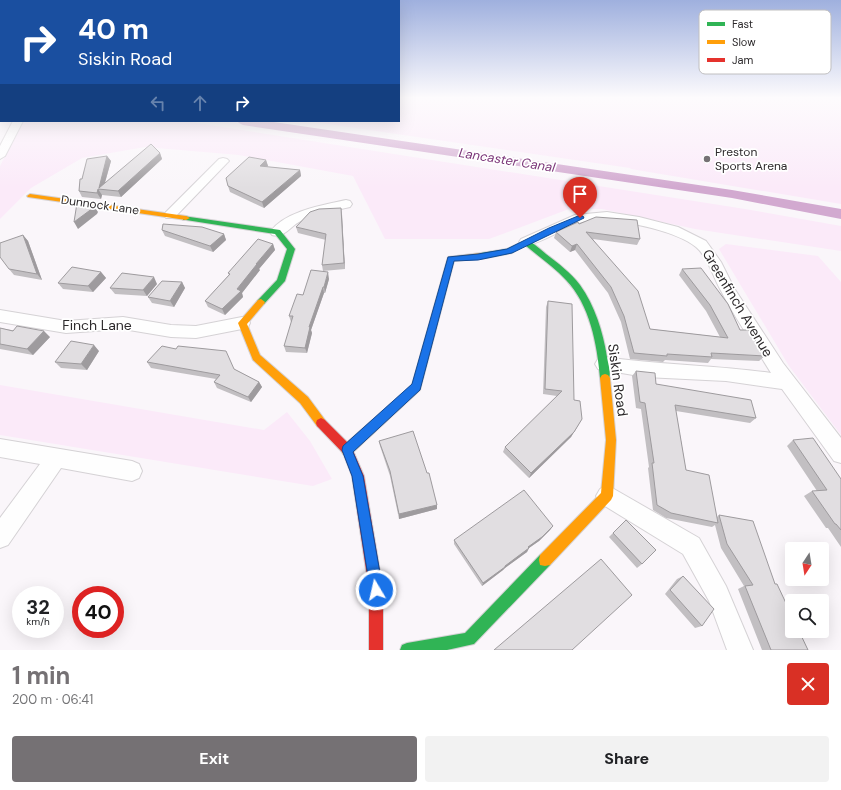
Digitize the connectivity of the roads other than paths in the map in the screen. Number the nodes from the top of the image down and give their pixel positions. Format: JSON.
{"nodes":[{"id":1,"x":15,"y":127,"type":"edge"},
{"id":2,"x":0,"y":156,"type":"edge"},
{"id":3,"x":223,"y":161,"type":"dead end"},
{"id":4,"x":30,"y":196,"type":"dead end"},
{"id":5,"x":346,"y":204,"type":"dead end"},
{"id":6,"x":170,"y":215,"type":"junction"},
{"id":7,"x":277,"y":232,"type":"junction"},
{"id":8,"x":526,"y":242,"type":"junction"},
{"id":9,"x":0,"y":316,"type":"edge"},
{"id":10,"x":242,"y":323,"type":"junction"},
{"id":11,"x":604,"y":364,"type":"junction"},
{"id":12,"x":787,"y":382,"type":"junction"},
{"id":13,"x":0,"y":448,"type":"edge"},
{"id":14,"x":347,"y":450,"type":"junction"},
{"id":15,"x":841,"y":454,"type":"edge"},
{"id":16,"x":56,"y":458,"type":"junction"},
{"id":17,"x":132,"y":471,"type":"dead end"},
{"id":18,"x":607,"y":496,"type":"junction"},
{"id":19,"x":0,"y":537,"type":"edge"},
{"id":20,"x":376,"y":650,"type":"edge"},
{"id":21,"x":407,"y":650,"type":"edge"},
{"id":22,"x":740,"y":650,"type":"edge"}],
"edges":[{"from":1,"to":2,"type":"street"},
{"from":3,"to":6,"type":"street"},
{"from":4,"to":6,"type":"street","name":"Dunnock Lane"},
{"from":5,"to":7,"type":"street"},
{"from":6,"to":7,"type":"street","name":"Dunnock Lane"},
{"from":7,"to":10,"type":"street"},
{"from":8,"to":11,"type":"street","name":"Siskin Road"},
{"from":8,"to":12,"type":"street","name":"Greenfinch Avenue"},
{"from":8,"to":14,"type":"street"},
{"from":9,"to":10,"type":"street","name":"Finch Lane"},
{"from":10,"to":14,"type":"street"},
{"from":11,"to":12,"type":"street"},
{"from":11,"to":18,"type":"street","name":"Siskin Road"},
{"from":12,"to":15,"type":"street","name":"Greenfinch Avenue"},
{"from":13,"to":16,"type":"street"},
{"from":14,"to":20,"type":"street"},
{"from":16,"to":17,"type":"street"},
{"from":16,"to":19,"type":"street"},
{"from":18,"to":21,"type":"street"},
{"from":18,"to":22,"type":"street"}]}
